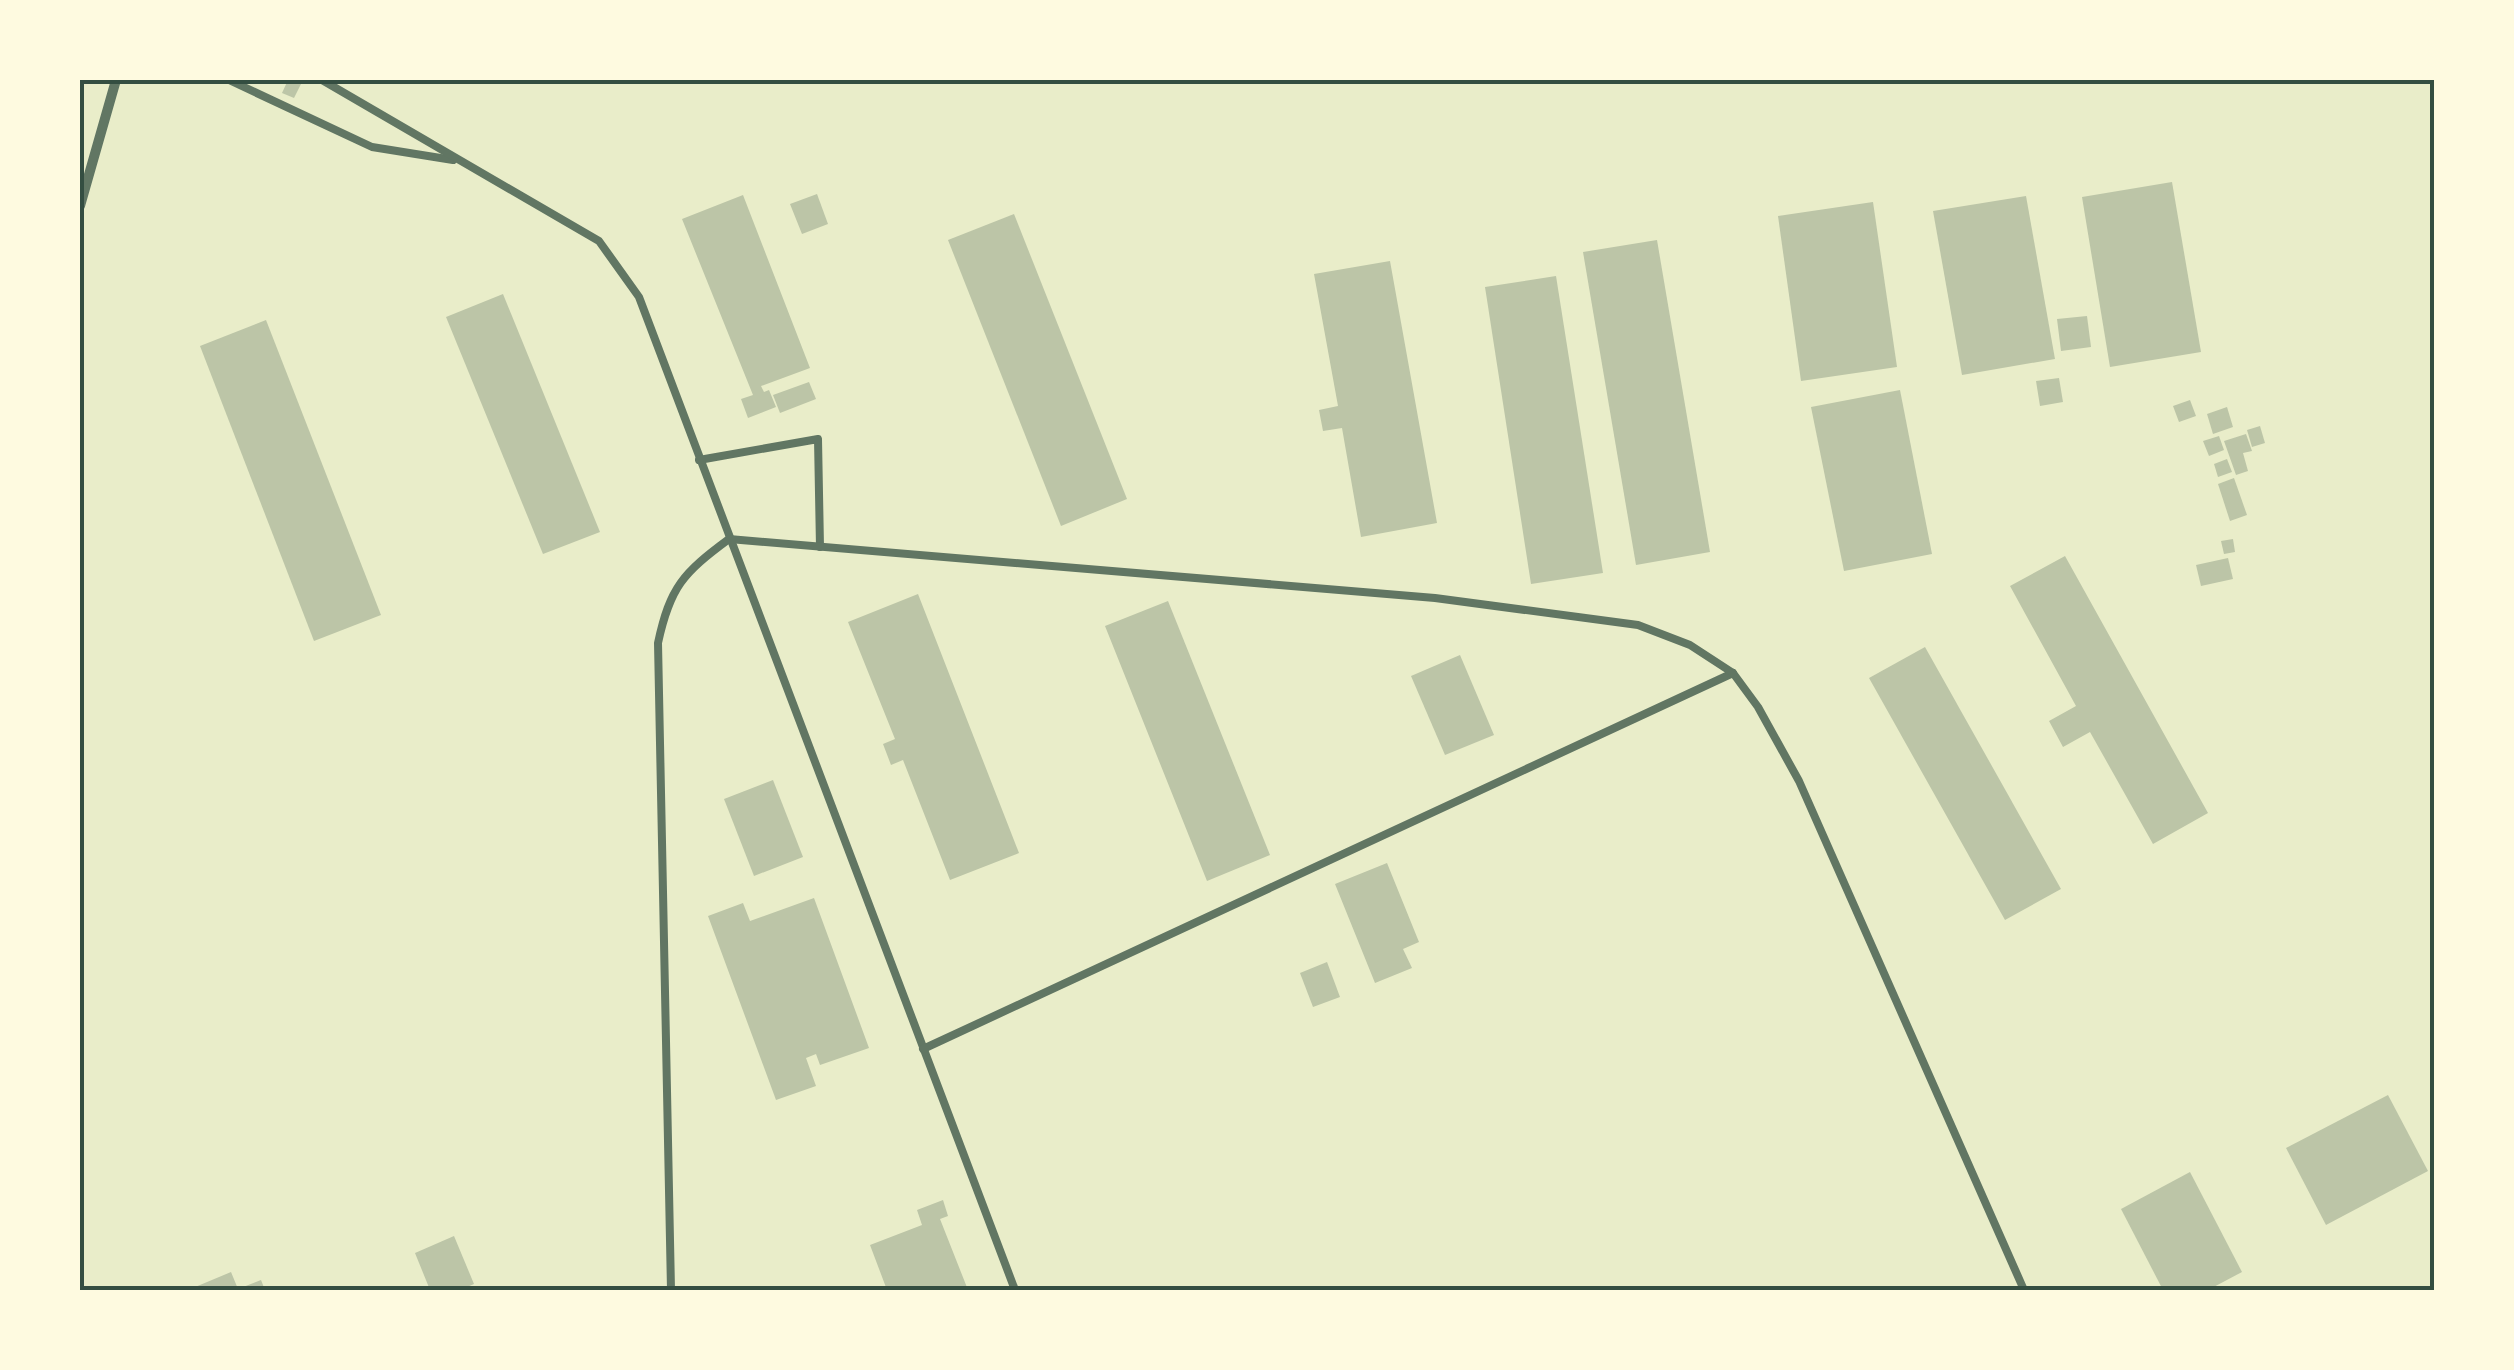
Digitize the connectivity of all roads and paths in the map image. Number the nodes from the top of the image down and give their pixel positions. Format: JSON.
{"nodes":[{"id":1,"x":116,"y":80,"type":"edge"},
{"id":2,"x":229,"y":80,"type":"edge"},
{"id":3,"x":322,"y":80,"type":"edge"},
{"id":4,"x":461,"y":161,"type":"junction"},
{"id":5,"x":80,"y":206,"type":"edge"},
{"id":6,"x":700,"y":460,"type":"junction"},
{"id":7,"x":729,"y":539,"type":"junction"},
{"id":8,"x":820,"y":547,"type":"junction"},
{"id":9,"x":1733,"y":673,"type":"junction"},
{"id":10,"x":923,"y":1049,"type":"junction"},
{"id":11,"x":671,"y":1290,"type":"edge"},
{"id":12,"x":1015,"y":1290,"type":"edge"},
{"id":13,"x":2024,"y":1290,"type":"edge"}],
"edges":[{"from":1,"to":5,"type":"street"},
{"from":2,"to":4,"type":"lane"},
{"from":3,"to":4,"type":"lane"},
{"from":4,"to":6,"type":"lane"},
{"from":6,"to":7,"type":"lane"},
{"from":6,"to":8,"type":"lane"},
{"from":7,"to":8,"type":"lane"},
{"from":7,"to":10,"type":"lane"},
{"from":7,"to":11,"type":"lane"},
{"from":8,"to":9,"type":"lane"},
{"from":9,"to":10,"type":"lane"},
{"from":9,"to":13,"type":"lane"},
{"from":10,"to":12,"type":"lane"}]}
